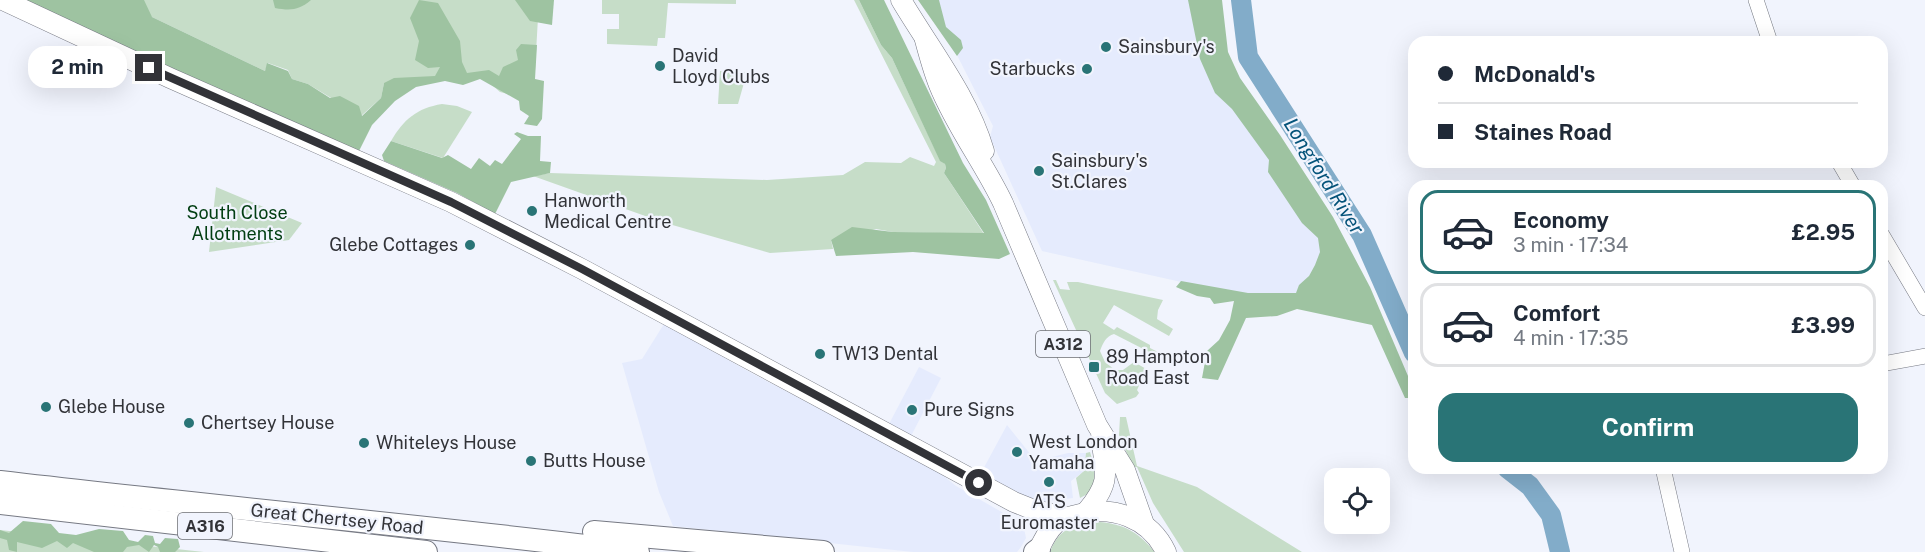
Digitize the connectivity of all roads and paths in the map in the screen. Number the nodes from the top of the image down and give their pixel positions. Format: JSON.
{"nodes":[{"id":1,"x":3,"y":0,"type":"edge"},
{"id":2,"x":901,"y":0,"type":"edge"},
{"id":3,"x":1756,"y":0,"type":"edge"},
{"id":4,"x":1768,"y":36,"type":"edge"},
{"id":5,"x":1888,"y":245,"type":"edge"},
{"id":6,"x":1925,"y":308,"type":"edge"},
{"id":7,"x":1925,"y":356,"type":"edge"},
{"id":8,"x":1888,"y":363,"type":"edge"},
{"id":9,"x":1099,"y":429,"type":"junction"},
{"id":10,"x":1664,"y":474,"type":"edge"},
{"id":11,"x":0,"y":482,"type":"edge"},
{"id":12,"x":1014,"y":502,"type":"junction"},
{"id":13,"x":0,"y":503,"type":"edge"},
{"id":14,"x":1078,"y":514,"type":"junction"},
{"id":15,"x":1144,"y":524,"type":"junction"},
{"id":16,"x":518,"y":537,"type":"junction"},
{"id":17,"x":1038,"y":549,"type":"edge"},
{"id":18,"x":418,"y":552,"type":"edge"},
{"id":19,"x":638,"y":552,"type":"edge"},
{"id":20,"x":823,"y":552,"type":"edge"},
{"id":21,"x":1166,"y":552,"type":"edge"},
{"id":22,"x":1682,"y":552,"type":"edge"}],
"edges":[{"from":1,"to":12,"type":"main road"},
{"from":2,"to":9,"type":"main road","number":"A312"},
{"from":3,"to":4,"type":"street"},
{"from":5,"to":6,"type":"street"},
{"from":7,"to":8,"type":"street"},
{"from":9,"to":14,"type":"main road","number":"A312"},
{"from":9,"to":15,"type":"main road","number":"A312"},
{"from":10,"to":22,"type":"street"},
{"from":11,"to":16,"type":"highway","name":"Great Chertsey Road","number":"A316"},
{"from":12,"to":14,"type":"main road"},
{"from":12,"to":17,"type":"main road"},
{"from":13,"to":18,"type":"highway","name":"Great Chertsey Road","number":"A316"},
{"from":14,"to":15,"type":"main road"},
{"from":14,"to":17,"type":"main road"},
{"from":15,"to":21,"type":"main road"},
{"from":16,"to":19,"type":"highway","name":"Great Chertsey Road","number":"A316"},
{"from":16,"to":20,"type":"highway"}]}
